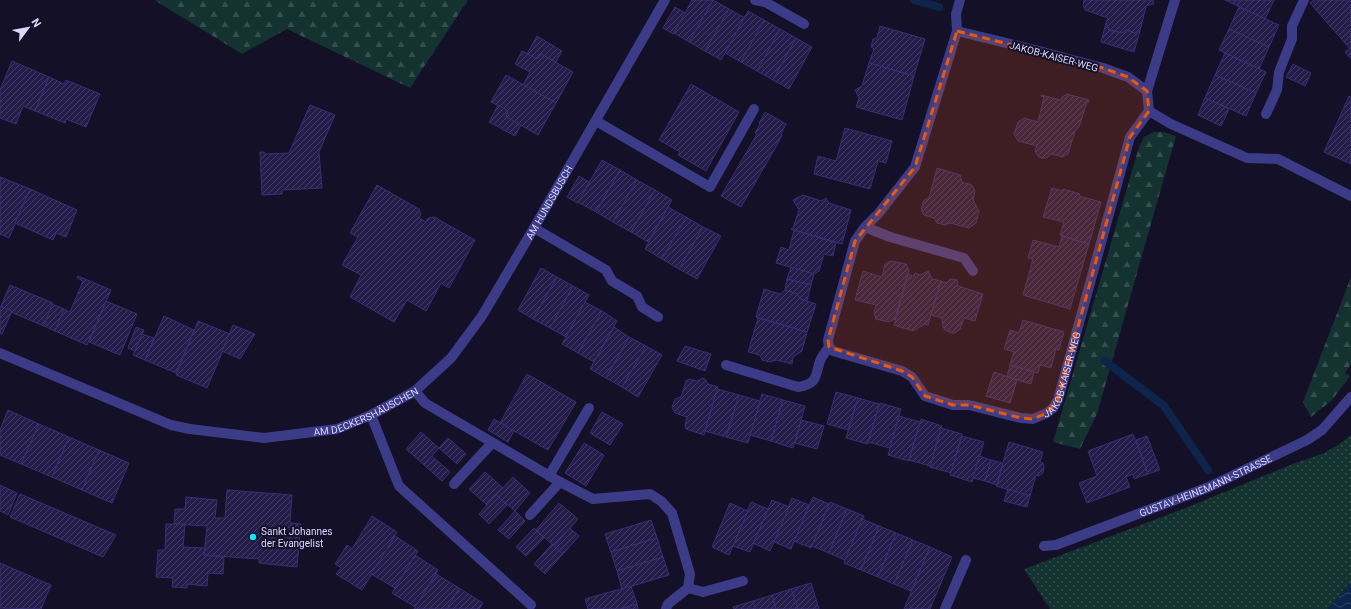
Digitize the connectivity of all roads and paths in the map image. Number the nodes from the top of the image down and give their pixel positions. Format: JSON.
{"nodes":[{"id":1,"x":665,"y":0,"type":"edge"},
{"id":2,"x":755,"y":0,"type":"edge"},
{"id":3,"x":960,"y":0,"type":"edge"},
{"id":4,"x":1175,"y":0,"type":"edge"},
{"id":5,"x":1304,"y":0,"type":"edge"},
{"id":6,"x":804,"y":24,"type":"dead end"},
{"id":7,"x":957,"y":31,"type":"junction"},
{"id":8,"x":1148,"y":91,"type":"junction"},
{"id":9,"x":754,"y":109,"type":"dead end"},
{"id":10,"x":1149,"y":111,"type":"junction"},
{"id":11,"x":1266,"y":114,"type":"dead end"},
{"id":12,"x":596,"y":120,"type":"junction"},
{"id":13,"x":1351,"y":196,"type":"edge"},
{"id":14,"x":865,"y":227,"type":"junction"},
{"id":15,"x":534,"y":228,"type":"junction"},
{"id":16,"x":973,"y":271,"type":"dead end"},
{"id":17,"x":658,"y":317,"type":"dead end"},
{"id":18,"x":829,"y":347,"type":"junction"},
{"id":19,"x":0,"y":353,"type":"edge"},
{"id":20,"x":726,"y":366,"type":"dead end"},
{"id":21,"x":415,"y":391,"type":"junction"},
{"id":22,"x":1351,"y":397,"type":"edge"},
{"id":23,"x":589,"y":408,"type":"dead end"},
{"id":24,"x":371,"y":415,"type":"junction"},
{"id":25,"x":492,"y":443,"type":"junction"},
{"id":26,"x":549,"y":476,"type":"junction"},
{"id":27,"x":560,"y":482,"type":"junction"},
{"id":28,"x":454,"y":484,"type":"dead end"},
{"id":29,"x":530,"y":515,"type":"dead end"},
{"id":30,"x":1044,"y":546,"type":"dead end"},
{"id":31,"x":966,"y":560,"type":"dead end"},
{"id":32,"x":743,"y":581,"type":"dead end"},
{"id":33,"x":688,"y":588,"type":"junction"},
{"id":34,"x":531,"y":604,"type":"dead end"},
{"id":35,"x":666,"y":609,"type":"edge"},
{"id":36,"x":945,"y":609,"type":"edge"}],
"edges":[{"from":1,"to":12,"type":"street","name":"AM HUNDSBUSCH"},
{"from":2,"to":6,"type":"street"},
{"from":3,"to":7,"type":"street"},
{"from":4,"to":8,"type":"street"},
{"from":5,"to":11,"type":"street"},
{"from":7,"to":8,"type":"street","name":"JAKOB-KAISER-WEG"},
{"from":7,"to":14,"type":"street"},
{"from":8,"to":10,"type":"street"},
{"from":9,"to":12,"type":"street"},
{"from":10,"to":13,"type":"street"},
{"from":10,"to":18,"type":"street","name":"JAKOB-KAISER-WEG"},
{"from":12,"to":15,"type":"street","name":"AM HUNDSBUSCH"},
{"from":14,"to":16,"type":"street"},
{"from":14,"to":18,"type":"street"},
{"from":15,"to":17,"type":"street"},
{"from":15,"to":21,"type":"street","name":"AM HUNDSBUSCH"},
{"from":18,"to":20,"type":"street"},
{"from":19,"to":24,"type":"street","name":"AM DECKERSHÄUSCHEN"},
{"from":21,"to":24,"type":"street","name":"AM DECKERSHÄUSCHEN"},
{"from":21,"to":25,"type":"street","name":"AM DECKERSHÄUSCHEN"},
{"from":22,"to":30,"type":"street","name":"GUSTAV-HEINEMANN-STRASSE"},
{"from":23,"to":26,"type":"street"},
{"from":24,"to":34,"type":"street"},
{"from":25,"to":26,"type":"street","name":"AM DECKERSHÄUSCHEN"},
{"from":25,"to":28,"type":"street"},
{"from":26,"to":27,"type":"street","name":"AM DECKERSHÄUSCHEN"},
{"from":27,"to":29,"type":"street"},
{"from":27,"to":33,"type":"street","name":"AM DECKERSHÄUSCHEN"},
{"from":31,"to":36,"type":"street"},
{"from":32,"to":33,"type":"street"},
{"from":33,"to":35,"type":"street"}]}
